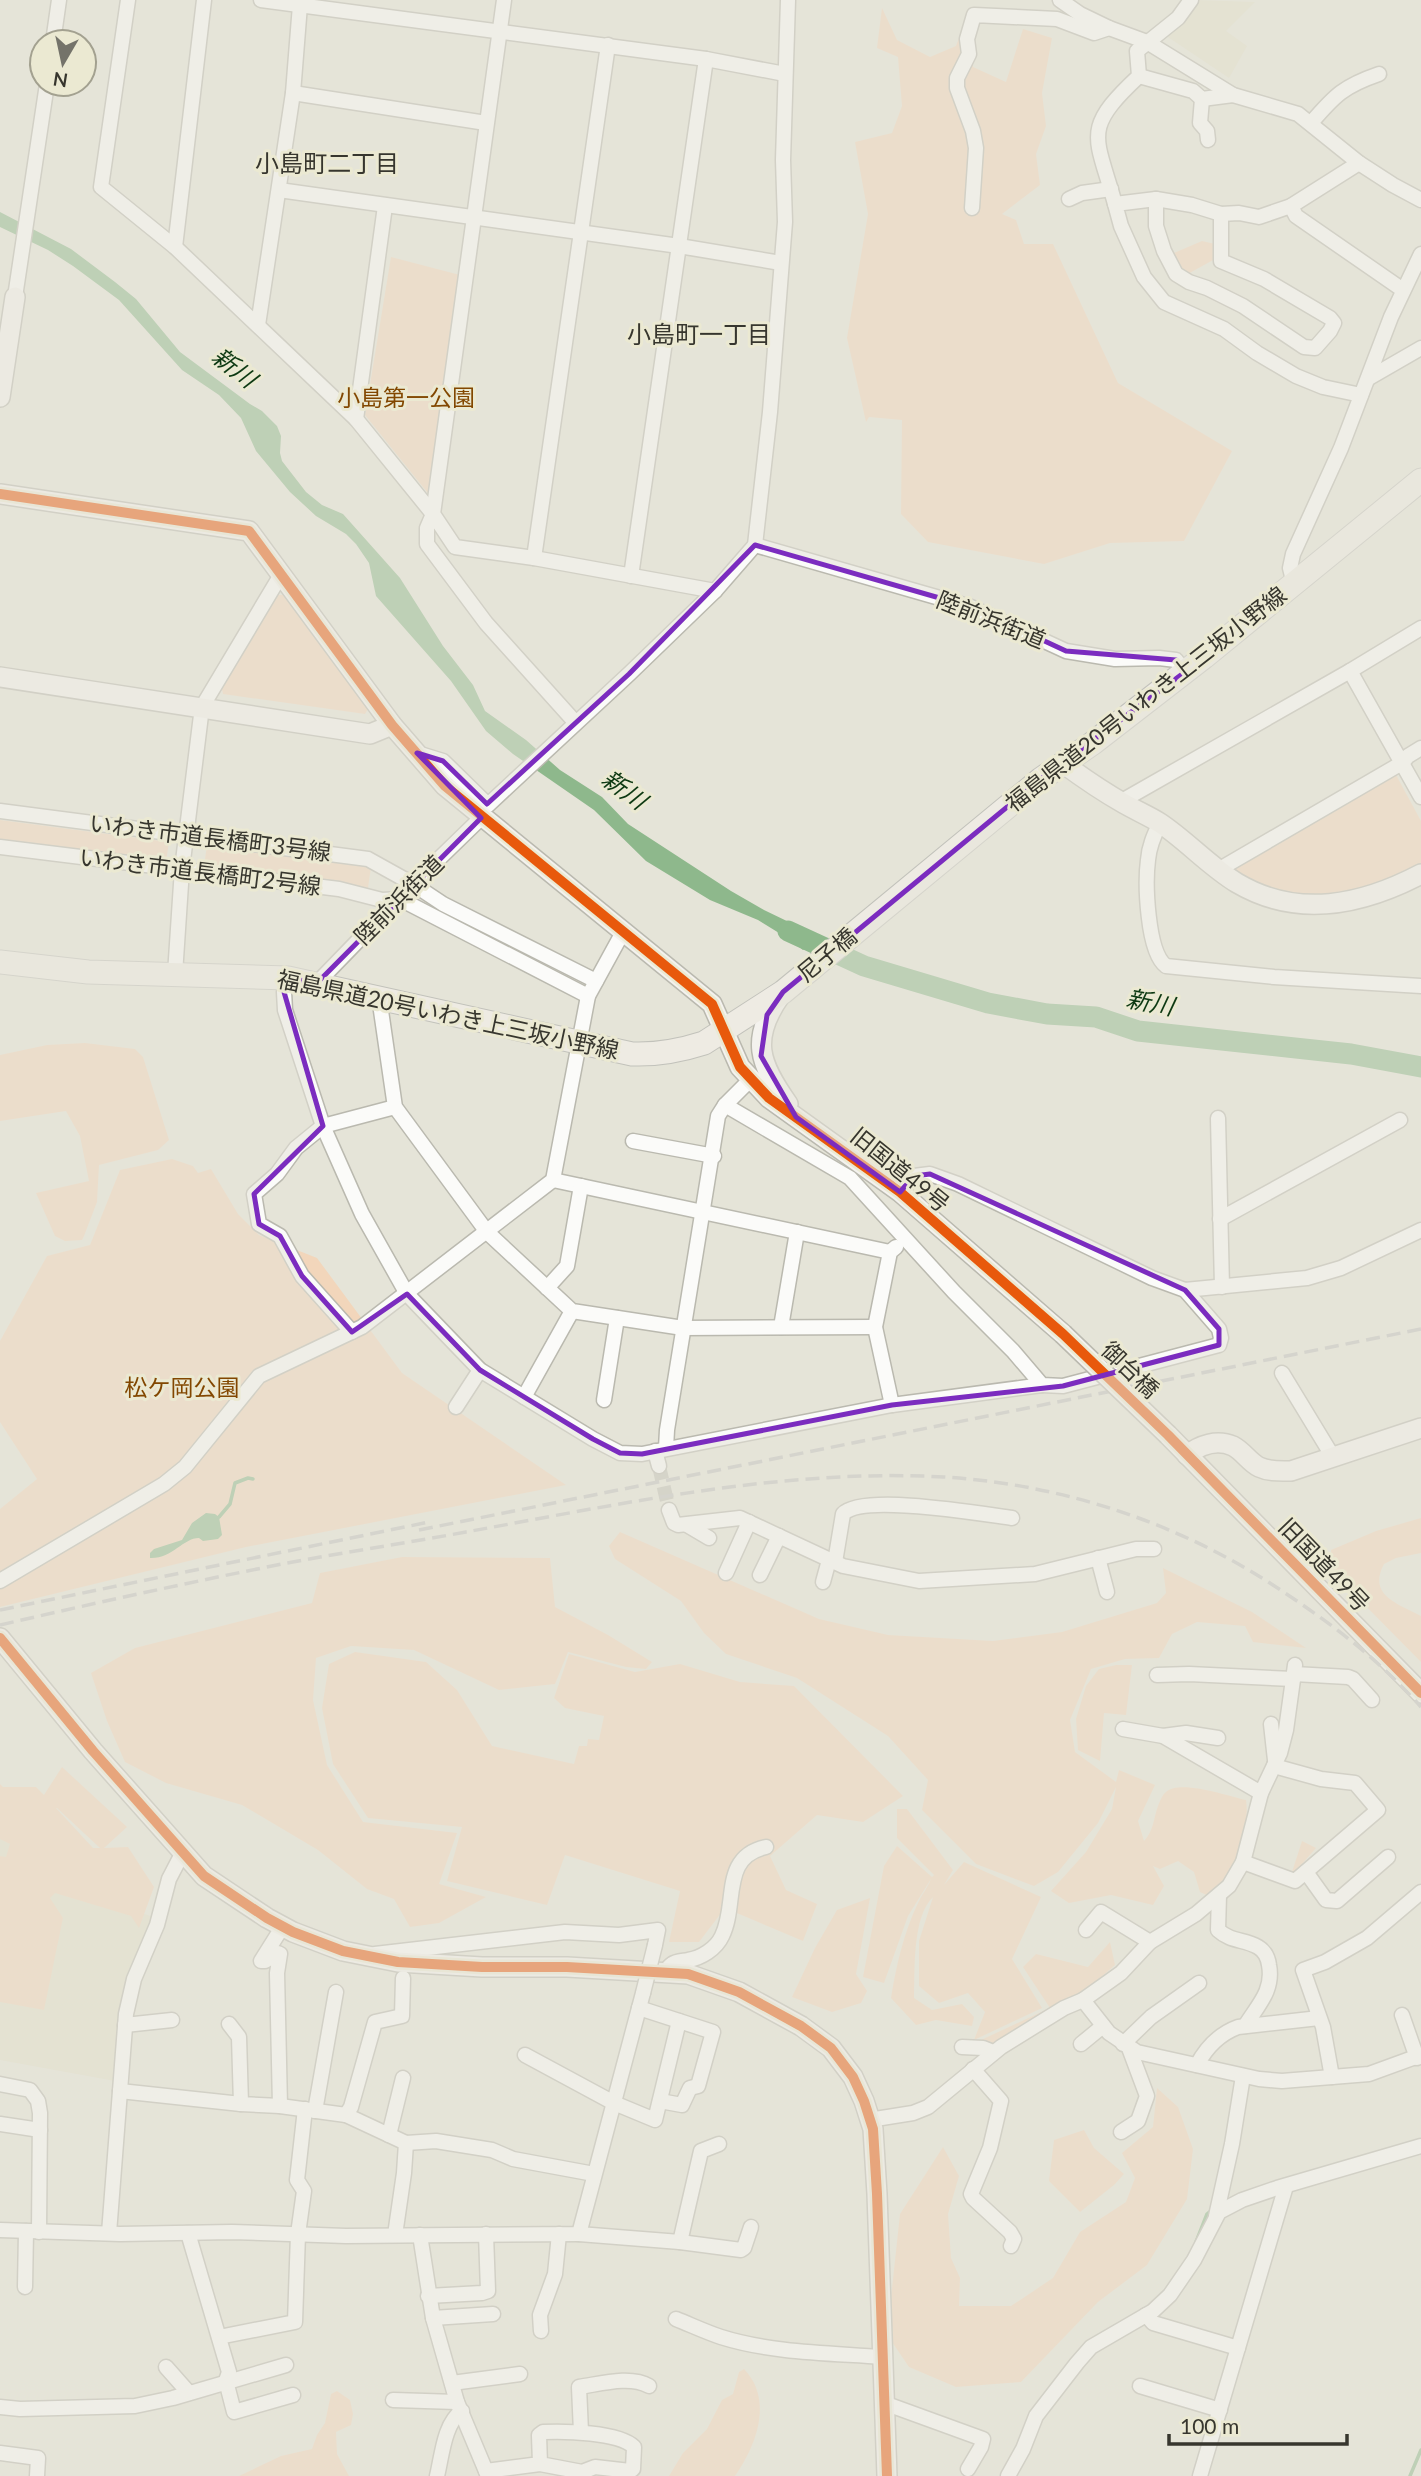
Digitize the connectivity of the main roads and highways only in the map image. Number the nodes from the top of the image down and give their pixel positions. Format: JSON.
{"nodes":[{"id":1,"x":1421,"y":480,"type":"edge"},
{"id":2,"x":871,"y":918,"type":"joint"},
{"id":3,"x":0,"y":962,"type":"edge"},
{"id":4,"x":722,"y":1031,"type":"joint"}],
"edges":[{"from":1,"to":2,"type":"main road","name":"福島県道20号いわき上三坂小野線"},
{"from":2,"to":4,"type":"main road","name":"尼子橋"},
{"from":3,"to":4,"type":"main road","name":"福島県道20号いわき上三坂小野線"}]}
